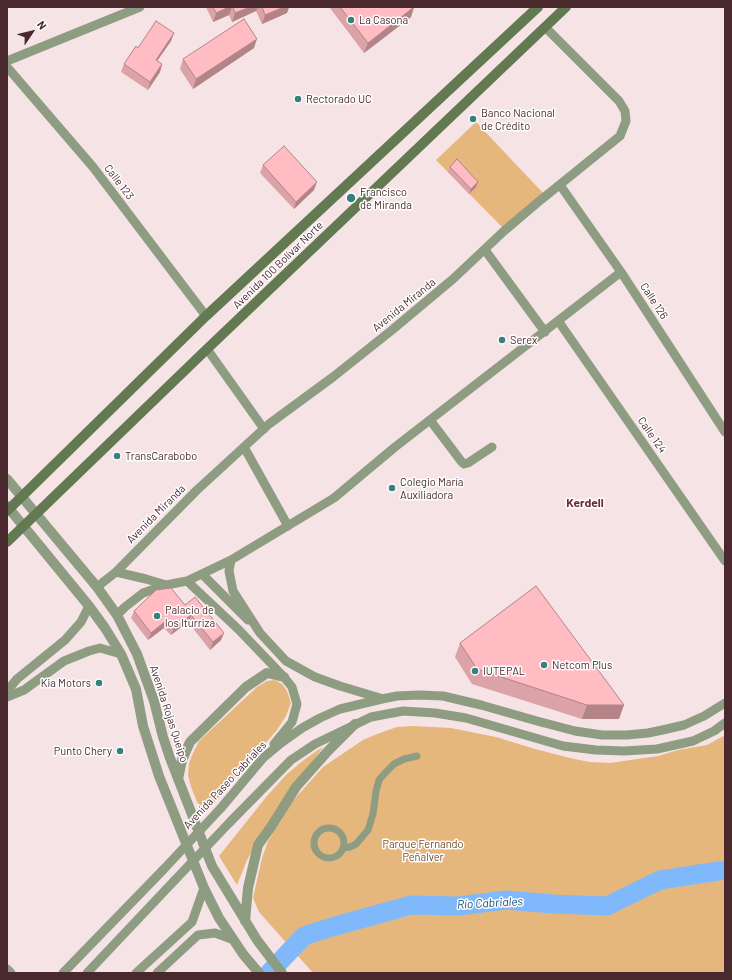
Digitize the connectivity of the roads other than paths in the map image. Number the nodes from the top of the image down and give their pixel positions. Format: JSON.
{"nodes":[{"id":1,"x":140,"y":7,"type":"edge"},
{"id":2,"x":538,"y":7,"type":"edge"},
{"id":3,"x":566,"y":7,"type":"edge"},
{"id":4,"x":545,"y":27,"type":"junction"},
{"id":5,"x":7,"y":60,"type":"edge"},
{"id":6,"x":7,"y":66,"type":"edge"},
{"id":7,"x":560,"y":184,"type":"junction"},
{"id":8,"x":485,"y":250,"type":"junction"},
{"id":9,"x":621,"y":272,"type":"junction"},
{"id":10,"x":206,"y":316,"type":"junction"},
{"id":11,"x":558,"y":322,"type":"junction"},
{"id":12,"x":545,"y":332,"type":"junction"},
{"id":13,"x":207,"y":349,"type":"junction"},
{"id":14,"x":430,"y":420,"type":"junction"},
{"id":15,"x":264,"y":429,"type":"junction"},
{"id":16,"x":725,"y":432,"type":"edge"},
{"id":17,"x":244,"y":447,"type":"junction"},
{"id":18,"x":492,"y":447,"type":"dead end"},
{"id":19,"x":7,"y":479,"type":"edge"},
{"id":20,"x":22,"y":497,"type":"junction"},
{"id":21,"x":8,"y":509,"type":"edge"},
{"id":22,"x":36,"y":514,"type":"junction"},
{"id":23,"x":24,"y":526,"type":"junction"},
{"id":24,"x":288,"y":526,"type":"junction"},
{"id":25,"x":7,"y":542,"type":"edge"},
{"id":26,"x":231,"y":560,"type":"junction"},
{"id":27,"x":725,"y":561,"type":"edge"},
{"id":28,"x":116,"y":572,"type":"junction"},
{"id":29,"x":202,"y":574,"type":"junction"},
{"id":30,"x":187,"y":580,"type":"junction"},
{"id":31,"x":166,"y":585,"type":"junction"},
{"id":32,"x":97,"y":587,"type":"junction"},
{"id":33,"x":89,"y":606,"type":"junction"},
{"id":34,"x":117,"y":615,"type":"junction"},
{"id":35,"x":260,"y":633,"type":"junction"},
{"id":36,"x":121,"y":654,"type":"junction"},
{"id":37,"x":284,"y":677,"type":"junction"},
{"id":38,"x":7,"y":691,"type":"edge"},
{"id":39,"x":7,"y":697,"type":"edge"},
{"id":40,"x":382,"y":699,"type":"junction"},
{"id":41,"x":725,"y":703,"type":"edge"},
{"id":42,"x":725,"y":723,"type":"edge"},
{"id":43,"x":355,"y":724,"type":"junction"},
{"id":44,"x":417,"y":756,"type":"dead end"},
{"id":45,"x":263,"y":758,"type":"junction"},
{"id":46,"x":178,"y":779,"type":"junction"},
{"id":47,"x":344,"y":848,"type":"junction"},
{"id":48,"x":204,"y":888,"type":"junction"},
{"id":49,"x":245,"y":920,"type":"junction"},
{"id":50,"x":234,"y":940,"type":"junction"},
{"id":51,"x":7,"y":969,"type":"edge"},
{"id":52,"x":10,"y":973,"type":"edge"},
{"id":53,"x":63,"y":973,"type":"edge"},
{"id":54,"x":87,"y":973,"type":"edge"},
{"id":55,"x":136,"y":973,"type":"edge"},
{"id":56,"x":157,"y":973,"type":"edge"},
{"id":57,"x":259,"y":973,"type":"edge"},
{"id":58,"x":282,"y":973,"type":"edge"}],
"edges":[{"from":1,"to":5,"type":"street"},
{"from":2,"to":10,"type":"main road","name":"Avenida 100 Bolívar Norte"},
{"from":3,"to":4,"type":"main road","name":"Avenida 100 Bolívar Norte"},
{"from":4,"to":7,"type":"street","name":"Avenida Miranda"},
{"from":4,"to":13,"type":"main road","name":"Avenida 100 Bolívar Norte"},
{"from":6,"to":10,"type":"street","name":"Calle 123"},
{"from":7,"to":8,"type":"street","name":"Avenida Miranda"},
{"from":7,"to":9,"type":"street","name":"Calle 126"},
{"from":8,"to":12,"type":"street"},
{"from":8,"to":15,"type":"street","name":"Avenida Miranda"},
{"from":9,"to":11,"type":"street"},
{"from":9,"to":16,"type":"street","name":"Calle 126"},
{"from":10,"to":20,"type":"main road","name":"Avenida 100 Bolívar Norte"},
{"from":11,"to":12,"type":"street"},
{"from":11,"to":27,"type":"street","name":"Calle 124"},
{"from":12,"to":14,"type":"street"},
{"from":13,"to":15,"type":"street"},
{"from":13,"to":22,"type":"main road","name":"Avenida 100 Bolívar Norte"},
{"from":14,"to":18,"type":"street"},
{"from":14,"to":24,"type":"street"},
{"from":15,"to":17,"type":"street","name":"Avenida Miranda"},
{"from":17,"to":24,"type":"street"},
{"from":17,"to":28,"type":"street","name":"Avenida Miranda"},
{"from":19,"to":20,"type":"street","name":"Avenida Rojas Queipo"},
{"from":20,"to":21,"type":"main road","name":"Avenida 100 Bolívar Norte"},
{"from":20,"to":22,"type":"street","name":"Avenida Rojas Queipo"},
{"from":21,"to":23,"type":"street"},
{"from":22,"to":23,"type":"main road","name":"Avenida 100 Bolívar Norte"},
{"from":22,"to":32,"type":"street","name":"Avenida Rojas Queipo"},
{"from":23,"to":25,"type":"main road","name":"Avenida 100 Bolívar Norte"},
{"from":23,"to":33,"type":"street"},
{"from":24,"to":26,"type":"street"},
{"from":26,"to":29,"type":"street"},
{"from":26,"to":35,"type":"street"},
{"from":28,"to":31,"type":"street"},
{"from":28,"to":32,"type":"street","name":"Avenida Miranda"},
{"from":29,"to":30,"type":"street"},
{"from":29,"to":35,"type":"street"},
{"from":30,"to":31,"type":"street"},
{"from":30,"to":37,"type":"street"},
{"from":31,"to":34,"type":"street"},
{"from":32,"to":34,"type":"street","name":"Avenida Rojas Queipo"},
{"from":33,"to":36,"type":"street"},
{"from":33,"to":38,"type":"street"},
{"from":34,"to":46,"type":"street","name":"Avenida Rojas Queipo"},
{"from":35,"to":40,"type":"street"},
{"from":36,"to":39,"type":"street"},
{"from":36,"to":48,"type":"street"},
{"from":37,"to":45,"type":"street"},
{"from":37,"to":46,"type":"street"},
{"from":40,"to":41,"type":"street","name":"Avenida Paseo Cabriales"},
{"from":40,"to":45,"type":"street","name":"Avenida Paseo Cabriales"},
{"from":42,"to":43,"type":"street"},
{"from":43,"to":49,"type":"street"},
{"from":43,"to":54,"type":"street","bridge":true},
{"from":44,"to":47,"type":"street"},
{"from":45,"to":53,"type":"street","name":"Avenida Paseo Cabriales","bridge":true},
{"from":46,"to":49,"type":"street","name":"Avenida Rojas Queipo"},
{"from":47,"to":47,"type":"street"},
{"from":48,"to":50,"type":"street"},
{"from":48,"to":55,"type":"street"},
{"from":49,"to":58,"type":"street","name":"Avenida Rojas Queipo"},
{"from":50,"to":56,"type":"street"},
{"from":50,"to":57,"type":"street"},
{"from":51,"to":52,"type":"street"}]}
